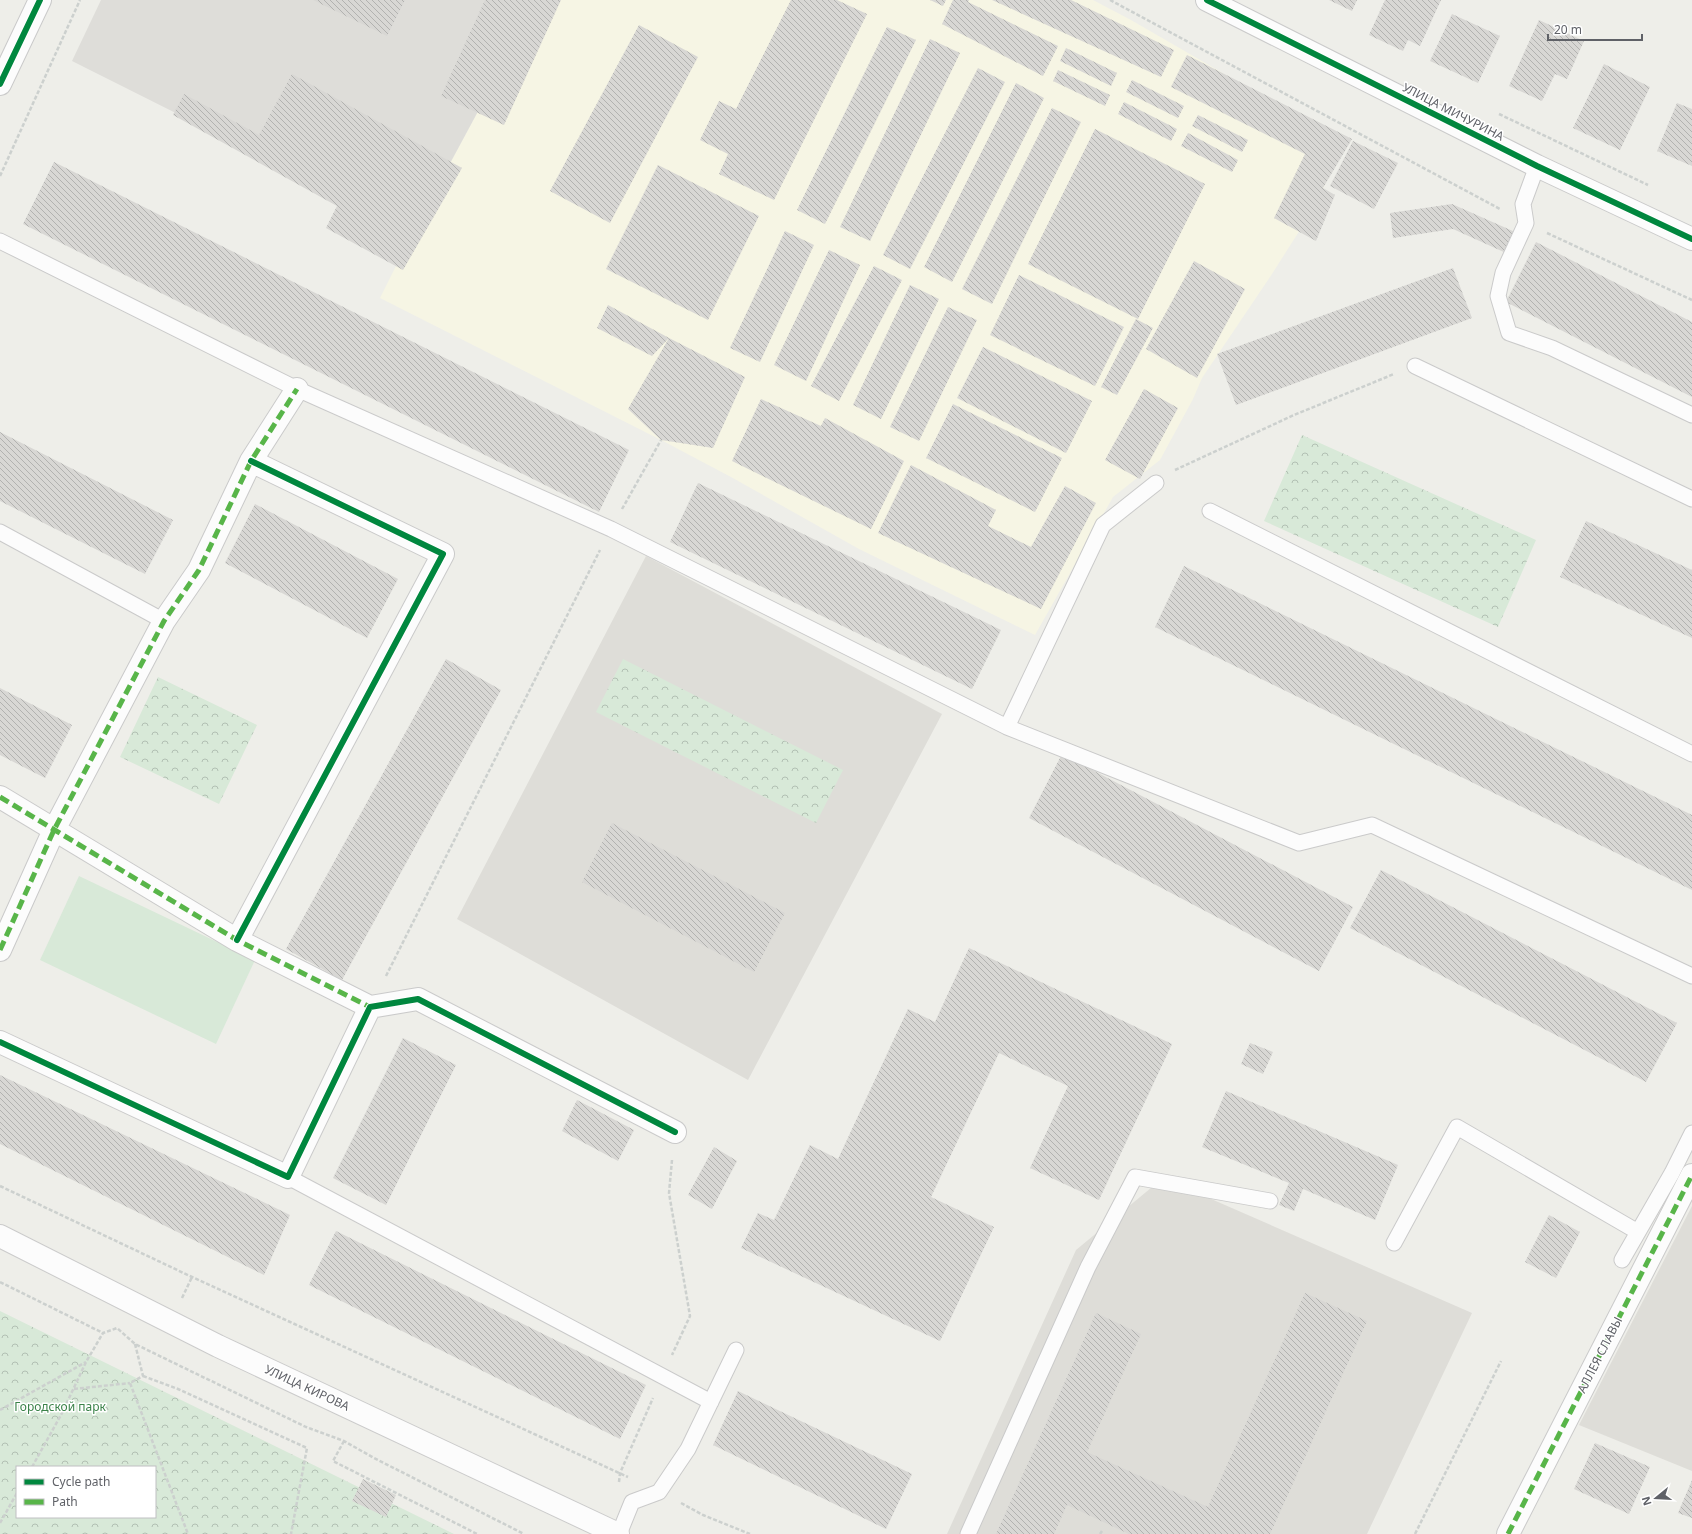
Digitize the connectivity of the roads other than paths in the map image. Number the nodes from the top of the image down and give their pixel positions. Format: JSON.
{"nodes":[{"id":1,"x":40,"y":0,"type":"edge"},
{"id":2,"x":1207,"y":0,"type":"edge"},
{"id":3,"x":0,"y":84,"type":"edge"},
{"id":4,"x":1537,"y":166,"type":"junction"},
{"id":5,"x":1692,"y":239,"type":"edge"},
{"id":6,"x":0,"y":241,"type":"edge"},
{"id":7,"x":1415,"y":366,"type":"road end"},
{"id":8,"x":297,"y":389,"type":"junction"},
{"id":9,"x":1692,"y":415,"type":"edge"},
{"id":10,"x":251,"y":461,"type":"junction"},
{"id":11,"x":1156,"y":483,"type":"road end"},
{"id":12,"x":1692,"y":499,"type":"edge"},
{"id":13,"x":1210,"y":510,"type":"dead end"},
{"id":14,"x":0,"y":532,"type":"edge"},
{"id":15,"x":164,"y":621,"type":"junction"},
{"id":16,"x":1007,"y":727,"type":"junction"},
{"id":17,"x":1692,"y":754,"type":"edge"},
{"id":18,"x":0,"y":797,"type":"edge"},
{"id":19,"x":54,"y":830,"type":"junction"},
{"id":20,"x":238,"y":940,"type":"junction"},
{"id":21,"x":0,"y":950,"type":"edge"},
{"id":22,"x":1692,"y":976,"type":"edge"},
{"id":23,"x":370,"y":1007,"type":"junction"},
{"id":24,"x":0,"y":1042,"type":"edge"},
{"id":25,"x":674,"y":1132,"type":"road end"},
{"id":26,"x":1692,"y":1133,"type":"edge"},
{"id":27,"x":1692,"y":1176,"type":"edge"},
{"id":28,"x":288,"y":1177,"type":"junction"},
{"id":29,"x":1270,"y":1201,"type":"dead end"},
{"id":30,"x":1638,"y":1232,"type":"junction"},
{"id":31,"x":0,"y":1236,"type":"edge"},
{"id":32,"x":1394,"y":1243,"type":"dead end"},
{"id":33,"x":1622,"y":1260,"type":"dead end"},
{"id":34,"x":736,"y":1350,"type":"dead end"},
{"id":35,"x":711,"y":1402,"type":"junction"},
{"id":36,"x":618,"y":1534,"type":"edge"},
{"id":37,"x":968,"y":1534,"type":"edge"},
{"id":38,"x":1508,"y":1534,"type":"edge"}],
"edges":[{"from":1,"to":3,"type":"street"},
{"from":2,"to":4,"type":"street","name":"УЛИЦА МИЧУРИНА"},
{"from":4,"to":5,"type":"street","name":"УЛИЦА МИЧУРИНА"},
{"from":4,"to":9,"type":"lane"},
{"from":6,"to":8,"type":"lane"},
{"from":7,"to":12,"type":"lane"},
{"from":8,"to":10,"type":"street"},
{"from":8,"to":16,"type":"lane"},
{"from":10,"to":15,"type":"street"},
{"from":10,"to":20,"type":"street"},
{"from":11,"to":16,"type":"lane"},
{"from":13,"to":17,"type":"lane"},
{"from":14,"to":15,"type":"lane"},
{"from":15,"to":19,"type":"street"},
{"from":16,"to":22,"type":"lane"},
{"from":18,"to":19,"type":"street"},
{"from":19,"to":20,"type":"street"},
{"from":19,"to":21,"type":"street"},
{"from":20,"to":23,"type":"street"},
{"from":23,"to":25,"type":"street"},
{"from":23,"to":28,"type":"street"},
{"from":24,"to":28,"type":"street"},
{"from":26,"to":30,"type":"lane"},
{"from":27,"to":38,"type":"street","name":"АЛЛЕЯ СЛАВЫ"},
{"from":28,"to":35,"type":"lane"},
{"from":29,"to":37,"type":"lane"},
{"from":30,"to":32,"type":"lane"},
{"from":30,"to":33,"type":"lane"},
{"from":31,"to":36,"type":"street","name":"УЛИЦА КИРОВА"},
{"from":34,"to":35,"type":"lane"},
{"from":35,"to":36,"type":"lane"}]}
